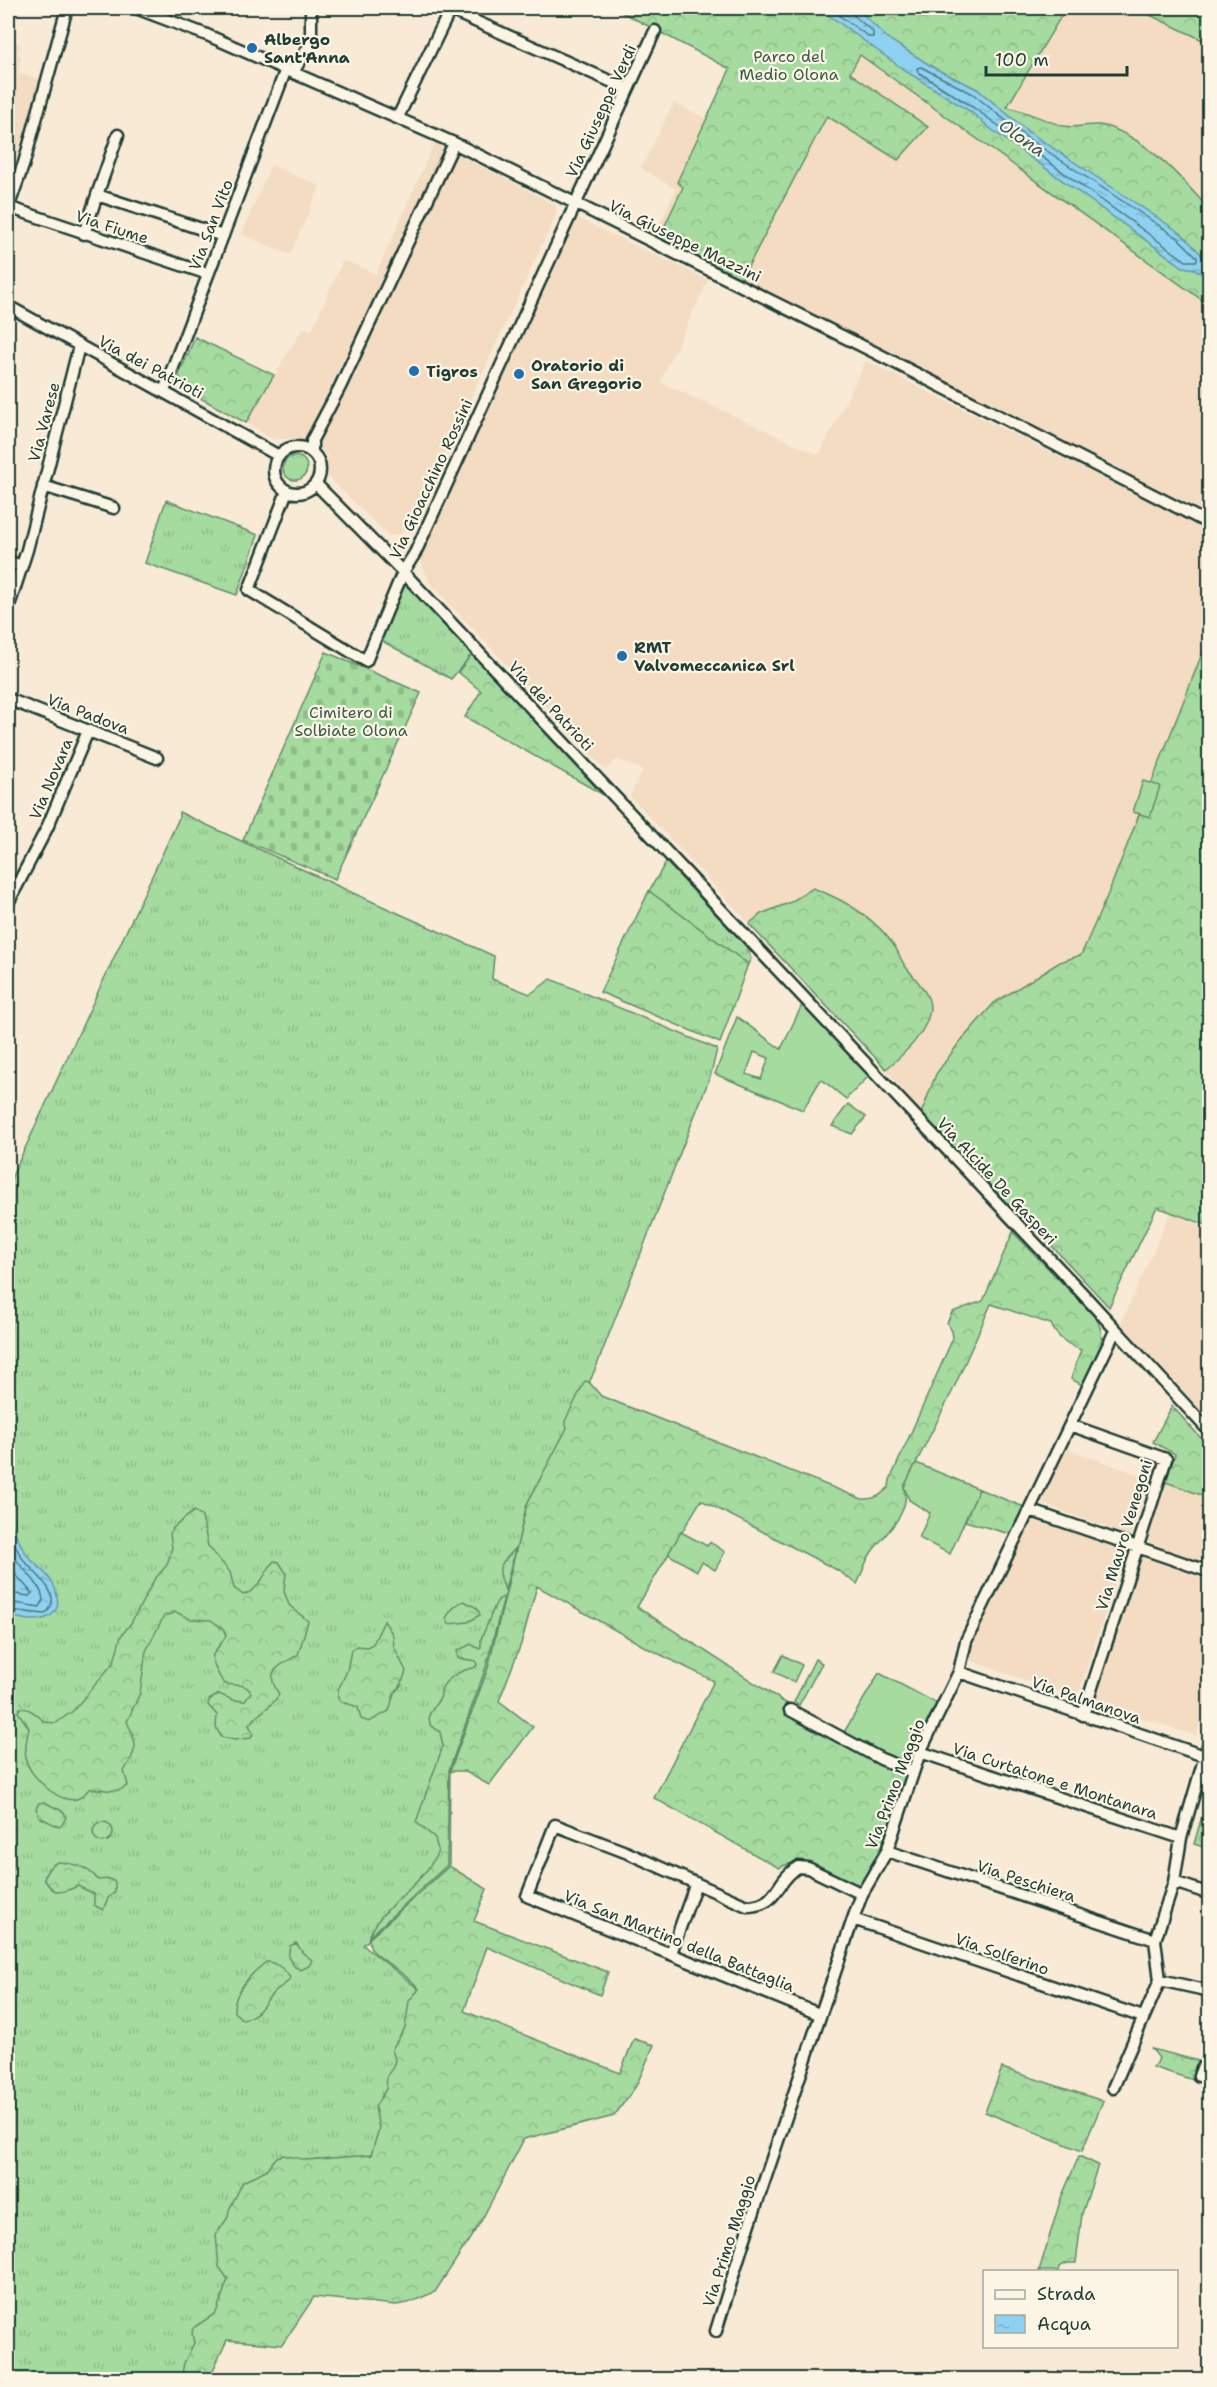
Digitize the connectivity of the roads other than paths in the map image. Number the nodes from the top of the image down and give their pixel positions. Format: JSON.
{"nodes":[{"id":1,"x":67,"y":8,"type":"edge"},
{"id":2,"x":136,"y":8,"type":"edge"},
{"id":3,"x":311,"y":8,"type":"edge"},
{"id":4,"x":451,"y":9,"type":"edge"},
{"id":5,"x":655,"y":31,"type":"dead end"},
{"id":6,"x":290,"y":71,"type":"junction"},
{"id":7,"x":628,"y":89,"type":"junction"},
{"id":8,"x":399,"y":117,"type":"junction"},
{"id":9,"x":118,"y":135,"type":"dead end"},
{"id":10,"x":454,"y":143,"type":"junction"},
{"id":11,"x":98,"y":195,"type":"junction"},
{"id":12,"x":574,"y":203,"type":"junction"},
{"id":13,"x":8,"y":208,"type":"edge"},
{"id":14,"x":84,"y":234,"type":"junction"},
{"id":15,"x":223,"y":236,"type":"junction"},
{"id":16,"x":208,"y":274,"type":"junction"},
{"id":17,"x":8,"y":306,"type":"edge"},
{"id":18,"x":79,"y":346,"type":"junction"},
{"id":19,"x":164,"y":391,"type":"junction"},
{"id":20,"x":315,"y":433,"type":"junction"},
{"id":21,"x":295,"y":447,"type":"junction"},
{"id":22,"x":312,"y":453,"type":"junction"},
{"id":23,"x":279,"y":456,"type":"junction"},
{"id":24,"x":316,"y":484,"type":"junction"},
{"id":25,"x":43,"y":486,"type":"junction"},
{"id":26,"x":287,"y":491,"type":"junction"},
{"id":27,"x":114,"y":508,"type":"dead end"},
{"id":28,"x":1209,"y":524,"type":"edge"},
{"id":29,"x":8,"y":561,"type":"edge"},
{"id":30,"x":21,"y":566,"type":"junction"},
{"id":31,"x":403,"y":572,"type":"junction"},
{"id":32,"x":8,"y":609,"type":"edge"},
{"id":33,"x":8,"y":699,"type":"edge"},
{"id":34,"x":88,"y":731,"type":"junction"},
{"id":35,"x":157,"y":758,"type":"dead end"},
{"id":36,"x":8,"y":903,"type":"edge"},
{"id":37,"x":761,"y":952,"type":"joint"},
{"id":38,"x":1115,"y":1331,"type":"junction"},
{"id":39,"x":1070,"y":1425,"type":"junction"},
{"id":40,"x":1209,"y":1432,"type":"edge"},
{"id":41,"x":1029,"y":1510,"type":"junction"},
{"id":42,"x":1138,"y":1547,"type":"junction"},
{"id":43,"x":1209,"y":1572,"type":"edge"},
{"id":44,"x":958,"y":1672,"type":"junction"},
{"id":45,"x":790,"y":1710,"type":"dead end"},
{"id":46,"x":1083,"y":1715,"type":"junction"},
{"id":47,"x":1209,"y":1739,"type":"edge"},
{"id":48,"x":920,"y":1752,"type":"junction"},
{"id":49,"x":1204,"y":1756,"type":"junction"},
{"id":50,"x":913,"y":1772,"type":"junction"},
{"id":51,"x":1181,"y":1838,"type":"junction"},
{"id":52,"x":887,"y":1851,"type":"junction"},
{"id":53,"x":1174,"y":1882,"type":"junction"},
{"id":54,"x":696,"y":1883,"type":"junction"},
{"id":55,"x":862,"y":1894,"type":"junction"},
{"id":56,"x":1209,"y":1894,"type":"edge"},
{"id":57,"x":853,"y":1919,"type":"junction"},
{"id":58,"x":1155,"y":1940,"type":"junction"},
{"id":59,"x":671,"y":1953,"type":"junction"},
{"id":60,"x":1160,"y":1980,"type":"junction"},
{"id":61,"x":1209,"y":1991,"type":"edge"},
{"id":62,"x":819,"y":2014,"type":"junction"},
{"id":63,"x":1143,"y":2017,"type":"junction"},
{"id":64,"x":1209,"y":2070,"type":"edge"},
{"id":65,"x":1199,"y":2076,"type":"dead end"},
{"id":66,"x":1113,"y":2088,"type":"dead end"},
{"id":67,"x":716,"y":2331,"type":"dead end"}],
"edges":[{"from":1,"to":13,"type":"street"},
{"from":2,"to":6,"type":"street","name":"Via Giuseppe Mazzini"},
{"from":3,"to":6,"type":"street","name":"Via San Vito"},
{"from":4,"to":7,"type":"street"},
{"from":4,"to":8,"type":"street"},
{"from":5,"to":7,"type":"street","name":"Via Giuseppe Verdi"},
{"from":6,"to":8,"type":"street","name":"Via Giuseppe Mazzini"},
{"from":6,"to":15,"type":"street","name":"Via San Vito"},
{"from":7,"to":12,"type":"street","name":"Via Giuseppe Verdi"},
{"from":8,"to":10,"type":"street","name":"Via Giuseppe Mazzini"},
{"from":9,"to":11,"type":"street"},
{"from":10,"to":12,"type":"street","name":"Via Giuseppe Mazzini"},
{"from":10,"to":20,"type":"street"},
{"from":11,"to":14,"type":"street"},
{"from":11,"to":15,"type":"street"},
{"from":12,"to":28,"type":"street","name":"Via Giuseppe Mazzini"},
{"from":12,"to":31,"type":"street","name":"Via Gioacchino Rossini"},
{"from":13,"to":14,"type":"street","name":"Via Fiume"},
{"from":14,"to":16,"type":"street","name":"Via Fiume"},
{"from":15,"to":16,"type":"street","name":"Via San Vito"},
{"from":16,"to":19,"type":"street","name":"Via San Vito"},
{"from":17,"to":18,"type":"street","name":"Via dei Patrioti"},
{"from":18,"to":19,"type":"street","name":"Via dei Patrioti"},
{"from":18,"to":25,"type":"street","name":"Via Varese"},
{"from":19,"to":23,"type":"street","name":"Via dei Patrioti"},
{"from":20,"to":21,"type":"street"},
{"from":20,"to":22,"type":"street"},
{"from":21,"to":22,"type":"street"},
{"from":21,"to":23,"type":"street"},
{"from":22,"to":24,"type":"street"},
{"from":23,"to":26,"type":"street"},
{"from":24,"to":26,"type":"street"},
{"from":24,"to":31,"type":"street","name":"Via dei Patrioti"},
{"from":25,"to":27,"type":"street"},
{"from":25,"to":30,"type":"street","name":"Via Varese"},
{"from":26,"to":31,"type":"street","name":"Via Gioacchino Rossini"},
{"from":29,"to":30,"type":"street"},
{"from":30,"to":32,"type":"street","name":"Via Varese"},
{"from":31,"to":37,"type":"street","name":"Via dei Patrioti"},
{"from":33,"to":34,"type":"street","name":"Via Padova"},
{"from":34,"to":35,"type":"street","name":"Via Padova"},
{"from":34,"to":36,"type":"street","name":"Via Novara"},
{"from":37,"to":38,"type":"street","name":"Via Alcide De Gasperi"},
{"from":38,"to":39,"type":"street","name":"Via Primo Maggio"},
{"from":38,"to":40,"type":"street","name":"Via Alcide De Gasperi"},
{"from":39,"to":41,"type":"street","name":"Via Primo Maggio"},
{"from":39,"to":42,"type":"street","name":"Via Mauro Venegoni"},
{"from":41,"to":42,"type":"street"},
{"from":41,"to":44,"type":"street","name":"Via Primo Maggio"},
{"from":42,"to":43,"type":"street"},
{"from":42,"to":46,"type":"street","name":"Via Mauro Venegoni"},
{"from":44,"to":46,"type":"street","name":"Via Palmanova"},
{"from":44,"to":48,"type":"street","name":"Via Primo Maggio"},
{"from":45,"to":50,"type":"street"},
{"from":46,"to":49,"type":"street","name":"Via Palmanova"},
{"from":47,"to":49,"type":"street"},
{"from":48,"to":50,"type":"street","name":"Via Primo Maggio"},
{"from":48,"to":51,"type":"street","name":"Via Curtatone e Montanara"},
{"from":49,"to":51,"type":"street"},
{"from":50,"to":52,"type":"street","name":"Via Primo Maggio"},
{"from":51,"to":53,"type":"street"},
{"from":52,"to":55,"type":"street","name":"Via Primo Maggio"},
{"from":52,"to":58,"type":"street","name":"Via Peschiera"},
{"from":53,"to":56,"type":"street"},
{"from":53,"to":58,"type":"street"},
{"from":54,"to":55,"type":"street"},
{"from":54,"to":59,"type":"street"},
{"from":54,"to":59,"type":"street","name":"Via San Martino della Battaglia"},
{"from":55,"to":57,"type":"street","name":"Via Primo Maggio"},
{"from":57,"to":62,"type":"street","name":"Via Primo Maggio"},
{"from":57,"to":63,"type":"street","name":"Via Solferino"},
{"from":58,"to":60,"type":"street"},
{"from":59,"to":62,"type":"street","name":"Via San Martino della Battaglia"},
{"from":60,"to":61,"type":"street"},
{"from":60,"to":63,"type":"street"},
{"from":62,"to":67,"type":"street","name":"Via Primo Maggio"},
{"from":63,"to":66,"type":"street"},
{"from":64,"to":65,"type":"street"}]}
